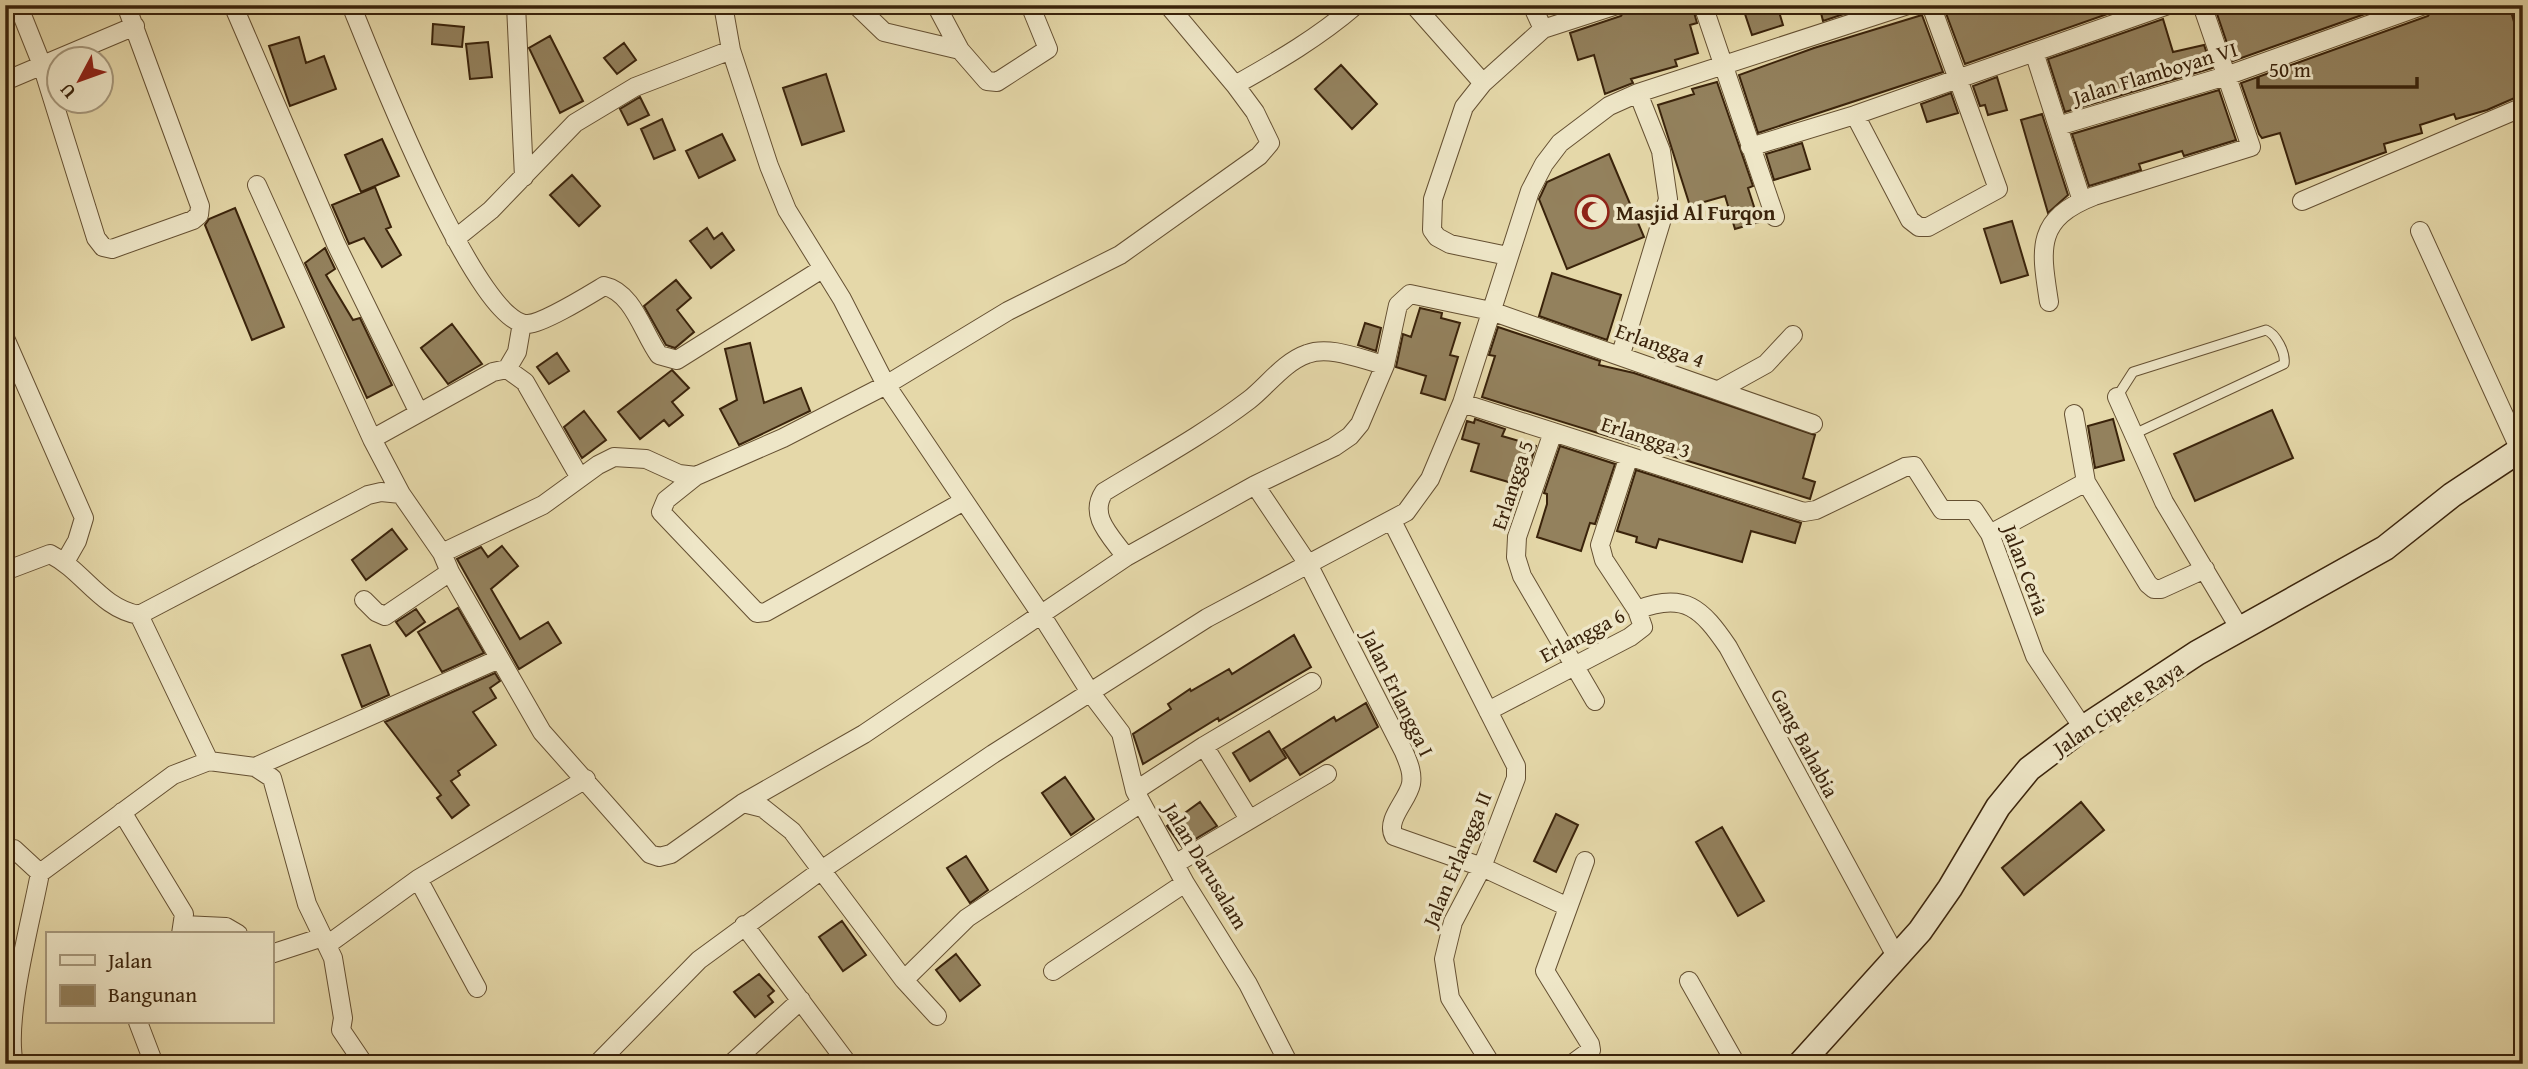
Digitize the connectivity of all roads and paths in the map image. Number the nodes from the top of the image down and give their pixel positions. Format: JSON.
{"nodes":[{"id":1,"x":18,"y":5,"type":"edge"},
{"id":2,"x":126,"y":5,"type":"edge"},
{"id":3,"x":233,"y":5,"type":"edge"},
{"id":4,"x":351,"y":5,"type":"edge"},
{"id":5,"x":516,"y":5,"type":"edge"},
{"id":6,"x":723,"y":5,"type":"edge"},
{"id":7,"x":856,"y":5,"type":"edge"},
{"id":8,"x":936,"y":5,"type":"edge"},
{"id":9,"x":1030,"y":5,"type":"edge"},
{"id":10,"x":1168,"y":5,"type":"edge"},
{"id":11,"x":1356,"y":5,"type":"edge"},
{"id":12,"x":1414,"y":5,"type":"edge"},
{"id":13,"x":1532,"y":5,"type":"edge"},
{"id":14,"x":1617,"y":5,"type":"edge"},
{"id":15,"x":1703,"y":5,"type":"edge"},
{"id":16,"x":1908,"y":5,"type":"edge"},
{"id":17,"x":1931,"y":5,"type":"edge"},
{"id":18,"x":2168,"y":5,"type":"edge"},
{"id":19,"x":2202,"y":5,"type":"edge"},
{"id":20,"x":2424,"y":5,"type":"edge"},
{"id":21,"x":135,"y":26,"type":"junction"},
{"id":22,"x":1543,"y":29,"type":"junction"},
{"id":23,"x":731,"y":50,"type":"junction"},
{"id":24,"x":960,"y":50,"type":"junction"},
{"id":25,"x":2034,"y":52,"type":"junction"},
{"id":26,"x":42,"y":65,"type":"junction"},
{"id":27,"x":1722,"y":67,"type":"junction"},
{"id":28,"x":2226,"y":76,"type":"junction"},
{"id":29,"x":1958,"y":78,"type":"junction"},
{"id":30,"x":5,"y":80,"type":"edge"},
{"id":31,"x":1483,"y":83,"type":"junction"},
{"id":32,"x":1236,"y":85,"type":"junction"},
{"id":33,"x":1638,"y":93,"type":"junction"},
{"id":34,"x":2523,"y":107,"type":"edge"},
{"id":35,"x":1855,"y":115,"type":"junction"},
{"id":36,"x":2059,"y":126,"type":"junction"},
{"id":37,"x":1750,"y":147,"type":"junction"},
{"id":38,"x":524,"y":177,"type":"junction"},
{"id":39,"x":257,"y":185,"type":"dead end"},
{"id":40,"x":2082,"y":201,"type":"junction"},
{"id":41,"x":2302,"y":201,"type":"dead end"},
{"id":42,"x":1775,"y":217,"type":"dead end"},
{"id":43,"x":2420,"y":231,"type":"dead end"},
{"id":44,"x":455,"y":239,"type":"junction"},
{"id":45,"x":1508,"y":256,"type":"junction"},
{"id":46,"x":822,"y":269,"type":"junction"},
{"id":47,"x":2049,"y":302,"type":"dead end"},
{"id":48,"x":1491,"y":311,"type":"junction"},
{"id":49,"x":522,"y":323,"type":"junction"},
{"id":50,"x":1793,"y":335,"type":"dead end"},
{"id":51,"x":5,"y":338,"type":"edge"},
{"id":52,"x":1620,"y":354,"type":"junction"},
{"id":53,"x":1385,"y":365,"type":"junction"},
{"id":54,"x":507,"y":369,"type":"junction"},
{"id":55,"x":886,"y":386,"type":"junction"},
{"id":56,"x":1719,"y":390,"type":"junction"},
{"id":57,"x":2117,"y":397,"type":"joint"},
{"id":58,"x":1462,"y":403,"type":"junction"},
{"id":59,"x":419,"y":413,"type":"junction"},
{"id":60,"x":2074,"y":414,"type":"dead end"},
{"id":61,"x":1813,"y":424,"type":"dead end"},
{"id":62,"x":1553,"y":432,"type":"junction"},
{"id":63,"x":2132,"y":436,"type":"junction"},
{"id":64,"x":372,"y":439,"type":"junction"},
{"id":65,"x":2521,"y":449,"type":"edge"},
{"id":66,"x":1629,"y":456,"type":"junction"},
{"id":67,"x":1905,"y":467,"type":"joint"},
{"id":68,"x":696,"y":476,"type":"junction"},
{"id":69,"x":580,"y":478,"type":"junction"},
{"id":70,"x":2086,"y":482,"type":"junction"},
{"id":71,"x":1255,"y":485,"type":"junction"},
{"id":72,"x":401,"y":494,"type":"junction"},
{"id":73,"x":964,"y":501,"type":"junction"},
{"id":74,"x":1392,"y":521,"type":"junction"},
{"id":75,"x":1990,"y":534,"type":"junction"},
{"id":76,"x":442,"y":553,"type":"junction"},
{"id":77,"x":1126,"y":557,"type":"junction"},
{"id":78,"x":65,"y":562,"type":"junction"},
{"id":79,"x":1308,"y":564,"type":"junction"},
{"id":80,"x":2205,"y":569,"type":"junction"},
{"id":81,"x":5,"y":571,"type":"edge"},
{"id":82,"x":450,"y":572,"type":"junction"},
{"id":83,"x":365,"y":600,"type":"dead end"},
{"id":84,"x":1637,"y":610,"type":"junction"},
{"id":85,"x":139,"y":615,"type":"junction"},
{"id":86,"x":1042,"y":616,"type":"junction"},
{"id":87,"x":2240,"y":629,"type":"junction"},
{"id":88,"x":499,"y":659,"type":"junction"},
{"id":89,"x":1575,"y":665,"type":"junction"},
{"id":90,"x":1312,"y":682,"type":"dead end"},
{"id":91,"x":1090,"y":692,"type":"junction"},
{"id":92,"x":1595,"y":701,"type":"dead end"},
{"id":93,"x":1488,"y":711,"type":"junction"},
{"id":94,"x":2083,"y":728,"type":"junction"},
{"id":95,"x":1204,"y":746,"type":"junction"},
{"id":96,"x":209,"y":761,"type":"junction"},
{"id":97,"x":255,"y":767,"type":"junction"},
{"id":98,"x":1327,"y":774,"type":"dead end"},
{"id":99,"x":586,"y":779,"type":"junction"},
{"id":100,"x":1138,"y":797,"type":"junction"},
{"id":101,"x":743,"y":803,"type":"junction"},
{"id":102,"x":122,"y":812,"type":"junction"},
{"id":103,"x":1249,"y":819,"type":"junction"},
{"id":104,"x":5,"y":849,"type":"edge"},
{"id":105,"x":1585,"y":861,"type":"dead end"},
{"id":106,"x":1175,"y":864,"type":"junction"},
{"id":107,"x":1482,"y":867,"type":"junction"},
{"id":108,"x":823,"y":869,"type":"junction"},
{"id":109,"x":40,"y":873,"type":"junction"},
{"id":110,"x":418,"y":879,"type":"junction"},
{"id":111,"x":1185,"y":883,"type":"junction"},
{"id":112,"x":1568,"y":907,"type":"junction"},
{"id":113,"x":744,"y":925,"type":"junction"},
{"id":114,"x":182,"y":930,"type":"edge"},
{"id":115,"x":235,"y":932,"type":"edge"},
{"id":116,"x":325,"y":941,"type":"junction"},
{"id":117,"x":273,"y":954,"type":"edge"},
{"id":118,"x":1897,"y":958,"type":"junction"},
{"id":119,"x":1053,"y":971,"type":"dead end"},
{"id":120,"x":904,"y":981,"type":"junction"},
{"id":121,"x":1689,"y":981,"type":"dead end"},
{"id":122,"x":477,"y":988,"type":"dead end"},
{"id":123,"x":801,"y":1000,"type":"junction"},
{"id":124,"x":937,"y":1016,"type":"dead end"},
{"id":125,"x":139,"y":1024,"type":"edge"},
{"id":126,"x":1282,"y":1061,"type":"edge"},
{"id":127,"x":14,"y":1064,"type":"edge"},
{"id":128,"x":154,"y":1064,"type":"edge"},
{"id":129,"x":364,"y":1064,"type":"edge"},
{"id":130,"x":597,"y":1064,"type":"edge"},
{"id":131,"x":731,"y":1064,"type":"edge"},
{"id":132,"x":848,"y":1064,"type":"edge"},
{"id":133,"x":1491,"y":1064,"type":"edge"},
{"id":134,"x":1572,"y":1064,"type":"edge"},
{"id":135,"x":1736,"y":1064,"type":"edge"},
{"id":136,"x":1800,"y":1064,"type":"edge"}],
"edges":[{"from":1,"to":26,"type":"street"},
{"from":2,"to":21,"type":"street"},
{"from":3,"to":59,"type":"street"},
{"from":4,"to":44,"type":"street"},
{"from":5,"to":38,"type":"street"},
{"from":6,"to":23,"type":"street","name":"Jalan Darusalam"},
{"from":7,"to":24,"type":"street"},
{"from":8,"to":24,"type":"street"},
{"from":9,"to":24,"type":"street"},
{"from":10,"to":32,"type":"street"},
{"from":11,"to":32,"type":"street"},
{"from":12,"to":31,"type":"street"},
{"from":13,"to":22,"type":"street"},
{"from":14,"to":22,"type":"street"},
{"from":15,"to":27,"type":"street"},
{"from":16,"to":27,"type":"street"},
{"from":17,"to":29,"type":"street"},
{"from":18,"to":25,"type":"street"},
{"from":19,"to":28,"type":"street"},
{"from":20,"to":28,"type":"street","name":"Jalan Flamboyan VI"},
{"from":21,"to":26,"type":"street"},
{"from":21,"to":26,"type":"street"},
{"from":22,"to":31,"type":"street"},
{"from":23,"to":38,"type":"street"},
{"from":23,"to":46,"type":"street","name":"Jalan Darusalam"},
{"from":25,"to":29,"type":"street"},
{"from":25,"to":36,"type":"street"},
{"from":26,"to":30,"type":"street"},
{"from":27,"to":33,"type":"street"},
{"from":27,"to":37,"type":"street"},
{"from":28,"to":36,"type":"street","name":"Jalan Flamboyan VI"},
{"from":28,"to":40,"type":"street"},
{"from":29,"to":35,"type":"street"},
{"from":29,"to":35,"type":"street"},
{"from":31,"to":45,"type":"street"},
{"from":32,"to":55,"type":"street"},
{"from":33,"to":45,"type":"street"},
{"from":33,"to":52,"type":"street"},
{"from":34,"to":41,"type":"street"},
{"from":35,"to":37,"type":"street"},
{"from":36,"to":40,"type":"street"},
{"from":37,"to":42,"type":"street"},
{"from":38,"to":44,"type":"street"},
{"from":39,"to":64,"type":"street"},
{"from":40,"to":47,"type":"street"},
{"from":43,"to":65,"type":"street"},
{"from":44,"to":49,"type":"street"},
{"from":45,"to":48,"type":"street"},
{"from":46,"to":49,"type":"street"},
{"from":46,"to":55,"type":"street","name":"Jalan Darusalam"},
{"from":48,"to":52,"type":"street","name":"Erlangga 4"},
{"from":48,"to":53,"type":"street","name":"Erlangga 4"},
{"from":48,"to":58,"type":"street"},
{"from":49,"to":54,"type":"street"},
{"from":50,"to":56,"type":"street"},
{"from":51,"to":78,"type":"street"},
{"from":52,"to":56,"type":"street","name":"Erlangga 4"},
{"from":53,"to":71,"type":"street"},
{"from":53,"to":77,"type":"street"},
{"from":54,"to":59,"type":"street"},
{"from":54,"to":69,"type":"street"},
{"from":55,"to":68,"type":"street"},
{"from":55,"to":73,"type":"street","name":"Jalan Darusalam"},
{"from":56,"to":61,"type":"street","name":"Erlangga 4"},
{"from":57,"to":63,"type":"street"},
{"from":57,"to":63,"type":"lane"},
{"from":58,"to":62,"type":"street","name":"Erlangga 3"},
{"from":58,"to":74,"type":"street"},
{"from":59,"to":64,"type":"street"},
{"from":60,"to":70,"type":"street"},
{"from":62,"to":66,"type":"street","name":"Erlangga 3"},
{"from":62,"to":89,"type":"street","name":"Erlangga 5"},
{"from":63,"to":80,"type":"street"},
{"from":64,"to":72,"type":"street"},
{"from":65,"to":87,"type":"main road","name":"Jalan Cipete Raya"},
{"from":66,"to":67,"type":"street","name":"Erlangga 3"},
{"from":66,"to":84,"type":"street","name":"Erlangga 6"},
{"from":67,"to":75,"type":"street","name":"Jalan Ceria"},
{"from":68,"to":69,"type":"street"},
{"from":68,"to":73,"type":"street"},
{"from":69,"to":76,"type":"street"},
{"from":70,"to":75,"type":"street"},
{"from":70,"to":80,"type":"street"},
{"from":71,"to":77,"type":"street"},
{"from":71,"to":79,"type":"street"},
{"from":72,"to":76,"type":"street"},
{"from":72,"to":85,"type":"street"},
{"from":73,"to":86,"type":"street","name":"Jalan Darusalam"},
{"from":74,"to":79,"type":"street"},
{"from":74,"to":93,"type":"street","name":"Jalan Erlangga II"},
{"from":75,"to":94,"type":"street","name":"Jalan Ceria"},
{"from":76,"to":82,"type":"street"},
{"from":77,"to":86,"type":"street"},
{"from":78,"to":81,"type":"street"},
{"from":78,"to":85,"type":"street"},
{"from":79,"to":91,"type":"street"},
{"from":79,"to":107,"type":"street","name":"Jalan Erlangga I"},
{"from":80,"to":87,"type":"street"},
{"from":82,"to":83,"type":"street"},
{"from":82,"to":88,"type":"street"},
{"from":84,"to":89,"type":"street","name":"Erlangga 6"},
{"from":84,"to":118,"type":"street","name":"Gang Bahabia"},
{"from":85,"to":96,"type":"street"},
{"from":86,"to":91,"type":"street","name":"Jalan Darusalam"},
{"from":86,"to":101,"type":"street"},
{"from":87,"to":94,"type":"main road","name":"Jalan Cipete Raya"},
{"from":88,"to":97,"type":"street"},
{"from":88,"to":99,"type":"street"},
{"from":89,"to":92,"type":"street","name":"Erlangga 5"},
{"from":89,"to":93,"type":"street","name":"Erlangga 6"},
{"from":90,"to":95,"type":"street"},
{"from":91,"to":100,"type":"street","name":"Jalan Darusalam"},
{"from":91,"to":108,"type":"street"},
{"from":93,"to":107,"type":"street","name":"Jalan Erlangga II"},
{"from":94,"to":118,"type":"main road","name":"Jalan Cipete Raya"},
{"from":95,"to":100,"type":"street"},
{"from":95,"to":103,"type":"street"},
{"from":96,"to":97,"type":"street"},
{"from":96,"to":102,"type":"street"},
{"from":97,"to":116,"type":"street"},
{"from":98,"to":103,"type":"street"},
{"from":99,"to":101,"type":"street"},
{"from":99,"to":110,"type":"street"},
{"from":100,"to":106,"type":"street","name":"Jalan Darusalam"},
{"from":100,"to":120,"type":"street"},
{"from":101,"to":108,"type":"street"},
{"from":102,"to":109,"type":"street"},
{"from":102,"to":114,"type":"street"},
{"from":103,"to":106,"type":"street"},
{"from":104,"to":109,"type":"street"},
{"from":105,"to":112,"type":"street"},
{"from":106,"to":111,"type":"street","name":"Jalan Darusalam"},
{"from":107,"to":112,"type":"street"},
{"from":107,"to":133,"type":"street","name":"Jalan Erlangga II"},
{"from":108,"to":113,"type":"street"},
{"from":108,"to":120,"type":"street"},
{"from":109,"to":127,"type":"street"},
{"from":110,"to":116,"type":"street"},
{"from":110,"to":122,"type":"street"},
{"from":111,"to":119,"type":"street"},
{"from":111,"to":126,"type":"street","name":"Jalan Darusalam"},
{"from":112,"to":134,"type":"street"},
{"from":113,"to":123,"type":"street"},
{"from":113,"to":130,"type":"street"},
{"from":114,"to":115,"type":"street"},
{"from":116,"to":117,"type":"street"},
{"from":116,"to":129,"type":"street"},
{"from":118,"to":136,"type":"main road","name":"Jalan Cipete Raya"},
{"from":120,"to":124,"type":"street"},
{"from":121,"to":135,"type":"street"},
{"from":123,"to":131,"type":"street"},
{"from":123,"to":132,"type":"street"},
{"from":125,"to":128,"type":"street"}]}
